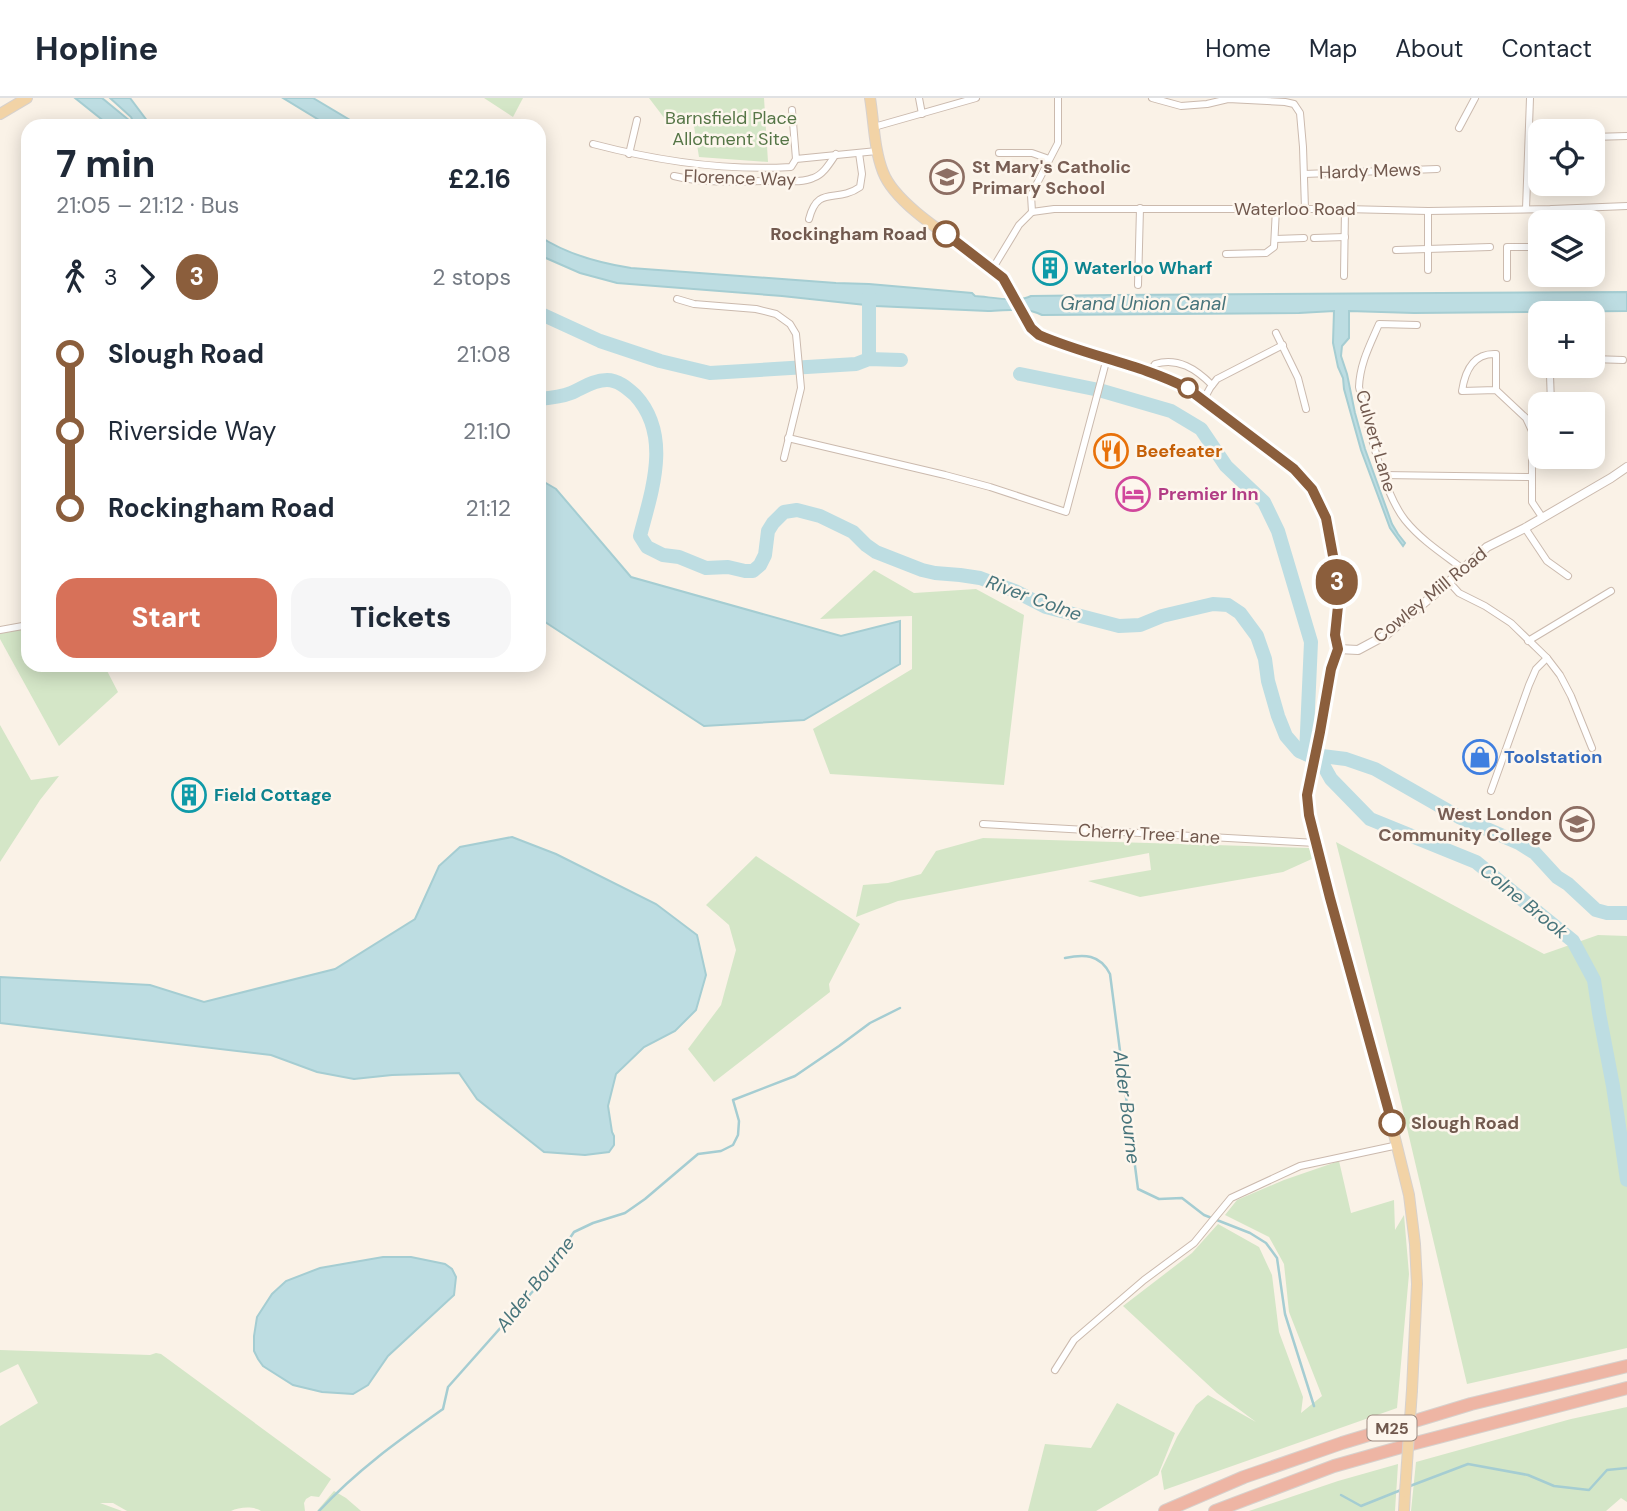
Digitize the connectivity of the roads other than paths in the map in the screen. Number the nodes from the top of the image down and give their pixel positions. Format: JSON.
{"nodes":[{"id":1,"x":27,"y":98,"type":"edge"},
{"id":2,"x":870,"y":98,"type":"edge"},
{"id":3,"x":919,"y":98,"type":"edge"},
{"id":4,"x":976,"y":98,"type":"edge"},
{"id":5,"x":1058,"y":98,"type":"edge"},
{"id":6,"x":1152,"y":98,"type":"edge"},
{"id":7,"x":1475,"y":98,"type":"edge"},
{"id":8,"x":1530,"y":98,"type":"edge"},
{"id":9,"x":1296,"y":101,"type":"edge"},
{"id":10,"x":792,"y":110,"type":"dead end"},
{"id":11,"x":0,"y":114,"type":"edge"},
{"id":12,"x":922,"y":114,"type":"junction"},
{"id":13,"x":637,"y":120,"type":"dead end"},
{"id":14,"x":874,"y":127,"type":"junction"},
{"id":15,"x":1459,"y":128,"type":"dead end"},
{"id":16,"x":1627,"y":136,"type":"edge"},
{"id":17,"x":1605,"y":137,"type":"edge"},
{"id":18,"x":593,"y":145,"type":"dead end"},
{"id":19,"x":877,"y":151,"type":"junction"},
{"id":20,"x":859,"y":153,"type":"junction"},
{"id":21,"x":999,"y":153,"type":"dead end"},
{"id":22,"x":629,"y":154,"type":"junction"},
{"id":23,"x":836,"y":155,"type":"junction"},
{"id":24,"x":796,"y":159,"type":"junction"},
{"id":25,"x":1049,"y":159,"type":"junction"},
{"id":26,"x":1437,"y":169,"type":"dead end"},
{"id":27,"x":1304,"y":173,"type":"junction"},
{"id":28,"x":674,"y":176,"type":"dead end"},
{"id":29,"x":1627,"y":206,"type":"edge"},
{"id":30,"x":1140,"y":208,"type":"junction"},
{"id":31,"x":1276,"y":209,"type":"junction"},
{"id":32,"x":1306,"y":209,"type":"junction"},
{"id":33,"x":1345,"y":209,"type":"junction"},
{"id":34,"x":1526,"y":209,"type":"junction"},
{"id":35,"x":1552,"y":209,"type":"joint"},
{"id":36,"x":1428,"y":211,"type":"junction"},
{"id":37,"x":1032,"y":212,"type":"junction"},
{"id":38,"x":810,"y":219,"type":"dead end"},
{"id":39,"x":1345,"y":237,"type":"junction"},
{"id":40,"x":1304,"y":238,"type":"dead end"},
{"id":41,"x":1314,"y":238,"type":"dead end"},
{"id":42,"x":1275,"y":239,"type":"junction"},
{"id":43,"x":1490,"y":247,"type":"dead end"},
{"id":44,"x":1528,"y":247,"type":"edge"},
{"id":45,"x":1428,"y":249,"type":"junction"},
{"id":46,"x":1396,"y":250,"type":"dead end"},
{"id":47,"x":1226,"y":254,"type":"dead end"},
{"id":48,"x":993,"y":268,"type":"junction"},
{"id":49,"x":1428,"y":270,"type":"dead end"},
{"id":50,"x":1343,"y":276,"type":"dead end"},
{"id":51,"x":1507,"y":278,"type":"dead end"},
{"id":52,"x":1138,"y":285,"type":"dead end"},
{"id":53,"x":677,"y":299,"type":"dead end"},
{"id":54,"x":1417,"y":325,"type":"dead end"},
{"id":55,"x":1276,"y":333,"type":"dead end"},
{"id":56,"x":1283,"y":345,"type":"junction"},
{"id":57,"x":1107,"y":358,"type":"junction"},
{"id":58,"x":1605,"y":359,"type":"edge"},
{"id":59,"x":1623,"y":360,"type":"dead end"},
{"id":60,"x":1150,"y":372,"type":"junction"},
{"id":61,"x":1212,"y":385,"type":"junction"},
{"id":62,"x":1496,"y":390,"type":"junction"},
{"id":63,"x":1204,"y":399,"type":"junction"},
{"id":64,"x":1306,"y":409,"type":"dead end"},
{"id":65,"x":1528,"y":420,"type":"edge"},
{"id":66,"x":788,"y":438,"type":"junction"},
{"id":67,"x":784,"y":458,"type":"dead end"},
{"id":68,"x":1627,"y":467,"type":"edge"},
{"id":69,"x":1532,"y":469,"type":"edge"},
{"id":70,"x":1383,"y":475,"type":"junction"},
{"id":71,"x":1531,"y":477,"type":"junction"},
{"id":72,"x":1542,"y":517,"type":"junction"},
{"id":73,"x":1525,"y":528,"type":"junction"},
{"id":74,"x":1463,"y":569,"type":"junction"},
{"id":75,"x":1568,"y":576,"type":"dead end"},
{"id":76,"x":1448,"y":582,"type":"junction"},
{"id":77,"x":1611,"y":592,"type":"dead end"},
{"id":78,"x":21,"y":626,"type":"edge"},
{"id":79,"x":0,"y":630,"type":"edge"},
{"id":80,"x":1528,"y":641,"type":"junction"},
{"id":81,"x":1338,"y":649,"type":"junction"},
{"id":82,"x":1547,"y":658,"type":"junction"},
{"id":83,"x":1592,"y":748,"type":"dead end"},
{"id":84,"x":1491,"y":791,"type":"dead end"},
{"id":85,"x":983,"y":824,"type":"dead end"},
{"id":86,"x":1316,"y":843,"type":"junction"},
{"id":87,"x":1398,"y":1145,"type":"junction"},
{"id":88,"x":1627,"y":1366,"type":"edge"},
{"id":89,"x":1055,"y":1370,"type":"dead end"},
{"id":90,"x":1627,"y":1388,"type":"edge"},
{"id":91,"x":1165,"y":1511,"type":"edge"},
{"id":92,"x":1215,"y":1511,"type":"edge"},
{"id":93,"x":1404,"y":1511,"type":"edge"}],
"edges":[{"from":1,"to":11,"type":"main road"},
{"from":2,"to":14,"type":"main road"},
{"from":3,"to":12,"type":"street"},
{"from":4,"to":12,"type":"street"},
{"from":5,"to":25,"type":"street"},
{"from":6,"to":9,"type":"street"},
{"from":7,"to":15,"type":"street"},
{"from":8,"to":34,"type":"street"},
{"from":9,"to":27,"type":"street"},
{"from":10,"to":24,"type":"street"},
{"from":12,"to":14,"type":"street"},
{"from":13,"to":22,"type":"street"},
{"from":14,"to":19,"type":"main road"},
{"from":16,"to":17,"type":"street"},
{"from":18,"to":22,"type":"street"},
{"from":19,"to":20,"type":"street"},
{"from":19,"to":48,"type":"main road"},
{"from":20,"to":23,"type":"street"},
{"from":20,"to":38,"type":"street"},
{"from":21,"to":25,"type":"street"},
{"from":22,"to":24,"type":"street"},
{"from":23,"to":24,"type":"street"},
{"from":23,"to":28,"type":"street","name":"Florence Way"},
{"from":25,"to":37,"type":"street"},
{"from":26,"to":27,"type":"street","name":"Hardy Mews"},
{"from":27,"to":32,"type":"street"},
{"from":29,"to":35,"type":"street","name":"Waterloo Road"},
{"from":30,"to":31,"type":"street","name":"Waterloo Road"},
{"from":30,"to":37,"type":"street","name":"Waterloo Road"},
{"from":30,"to":52,"type":"street"},
{"from":31,"to":32,"type":"street","name":"Waterloo Road"},
{"from":31,"to":42,"type":"street"},
{"from":32,"to":33,"type":"street","name":"Waterloo Road"},
{"from":33,"to":36,"type":"street","name":"Waterloo Road"},
{"from":33,"to":39,"type":"street"},
{"from":34,"to":35,"type":"street","name":"Waterloo Road"},
{"from":34,"to":36,"type":"street","name":"Waterloo Road"},
{"from":36,"to":45,"type":"street"},
{"from":37,"to":48,"type":"street"},
{"from":39,"to":41,"type":"street"},
{"from":39,"to":50,"type":"street"},
{"from":40,"to":42,"type":"street"},
{"from":42,"to":47,"type":"street"},
{"from":43,"to":45,"type":"street"},
{"from":44,"to":51,"type":"street"},
{"from":45,"to":46,"type":"street"},
{"from":45,"to":49,"type":"street"},
{"from":48,"to":57,"type":"main road"},
{"from":53,"to":66,"type":"street"},
{"from":54,"to":70,"type":"street","name":"Culvert Lane"},
{"from":55,"to":56,"type":"street"},
{"from":56,"to":61,"type":"street"},
{"from":56,"to":64,"type":"street"},
{"from":57,"to":60,"type":"main road"},
{"from":57,"to":66,"type":"street"},
{"from":58,"to":59,"type":"street"},
{"from":60,"to":61,"type":"street"},
{"from":60,"to":63,"type":"main road"},
{"from":61,"to":63,"type":"street"},
{"from":62,"to":62,"type":"street"},
{"from":62,"to":65,"type":"street"},
{"from":63,"to":81,"type":"main road"},
{"from":66,"to":67,"type":"street"},
{"from":68,"to":72,"type":"street","name":"Cowley Mill Road"},
{"from":69,"to":71,"type":"street"},
{"from":70,"to":71,"type":"street"},
{"from":70,"to":74,"type":"street","name":"Culvert Lane"},
{"from":71,"to":72,"type":"street"},
{"from":72,"to":73,"type":"street","name":"Cowley Mill Road"},
{"from":73,"to":74,"type":"street","name":"Cowley Mill Road"},
{"from":73,"to":75,"type":"street"},
{"from":74,"to":76,"type":"street","name":"Cowley Mill Road"},
{"from":76,"to":80,"type":"street"},
{"from":76,"to":81,"type":"street","name":"Cowley Mill Road"},
{"from":77,"to":80,"type":"street"},
{"from":78,"to":79,"type":"street"},
{"from":80,"to":82,"type":"street"},
{"from":81,"to":86,"type":"main road"},
{"from":82,"to":83,"type":"street"},
{"from":82,"to":84,"type":"street"},
{"from":85,"to":86,"type":"street","name":"Cherry Tree Lane"},
{"from":86,"to":87,"type":"main road"},
{"from":87,"to":89,"type":"street"},
{"from":87,"to":93,"type":"main road","bridge":true},
{"from":88,"to":91,"type":"highway","number":"M25"},
{"from":90,"to":92,"type":"highway","number":"M25"}]}
